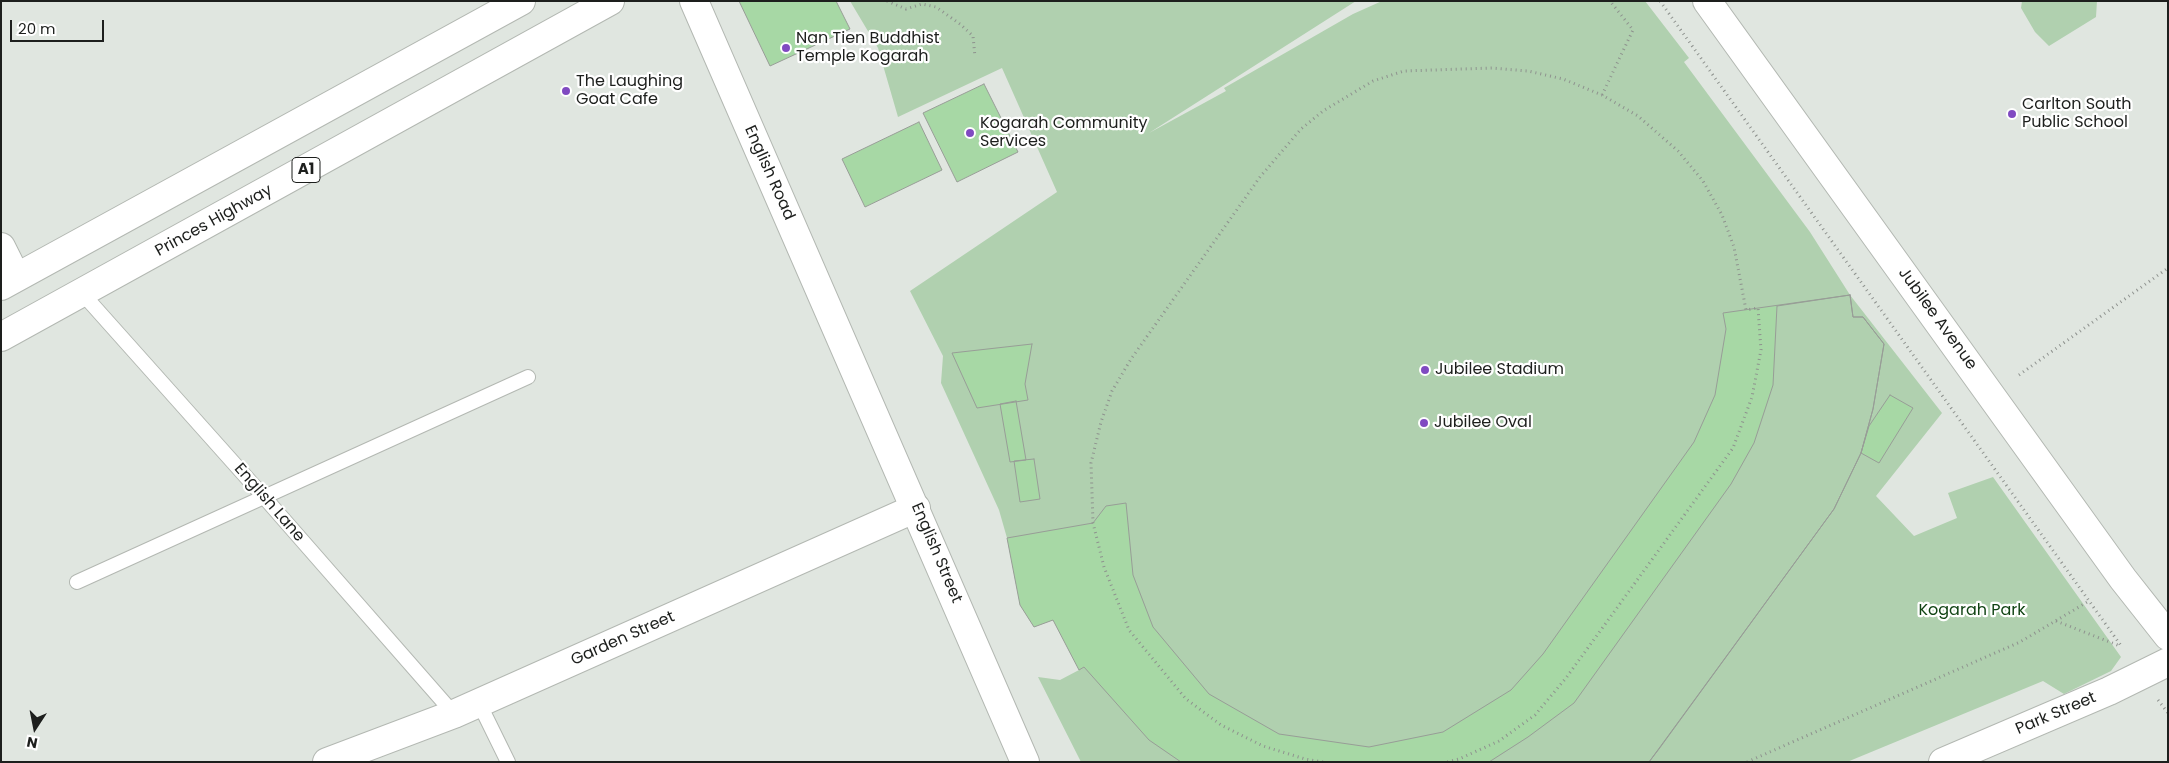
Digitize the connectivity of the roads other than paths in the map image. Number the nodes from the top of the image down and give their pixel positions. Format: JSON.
{"nodes":[{"id":1,"x":521,"y":1,"type":"edge"},
{"id":2,"x":610,"y":1,"type":"edge"},
{"id":3,"x":694,"y":1,"type":"edge"},
{"id":4,"x":1707,"y":1,"type":"edge"},
{"id":5,"x":1,"y":248,"type":"edge"},
{"id":6,"x":9,"y":282,"type":"edge"},
{"id":7,"x":82,"y":293,"type":"junction"},
{"id":8,"x":1,"y":338,"type":"edge"},
{"id":9,"x":845,"y":345,"type":"joint"},
{"id":10,"x":528,"y":377,"type":"dead end"},
{"id":11,"x":264,"y":497,"type":"junction"},
{"id":12,"x":916,"y":508,"type":"junction"},
{"id":13,"x":77,"y":582,"type":"dead end"},
{"id":14,"x":2168,"y":636,"type":"edge"},
{"id":15,"x":2168,"y":662,"type":"edge"},
{"id":16,"x":479,"y":703,"type":"junction"},
{"id":17,"x":454,"y":714,"type":"junction"},
{"id":18,"x":327,"y":762,"type":"edge"},
{"id":19,"x":508,"y":762,"type":"edge"},
{"id":20,"x":1025,"y":762,"type":"edge"},
{"id":21,"x":1943,"y":762,"type":"edge"}],
"edges":[{"from":1,"to":6,"type":"main road"},
{"from":2,"to":7,"type":"main road","name":"Princes Highway","number":"A1"},
{"from":3,"to":9,"type":"main road","name":"English Road"},
{"from":4,"to":14,"type":"main road","name":"Jubilee Avenue"},
{"from":5,"to":6,"type":"main road"},
{"from":7,"to":8,"type":"main road","name":"Princes Highway","number":"A1"},
{"from":7,"to":11,"type":"lane","name":"English Lane"},
{"from":9,"to":12,"type":"main road","name":"English Street"},
{"from":10,"to":11,"type":"lane"},
{"from":11,"to":13,"type":"lane"},
{"from":11,"to":17,"type":"lane","name":"English Lane"},
{"from":12,"to":16,"type":"main road","name":"Garden Street"},
{"from":12,"to":20,"type":"main road","name":"English Street"},
{"from":15,"to":21,"type":"main road","name":"Park Street"},
{"from":16,"to":17,"type":"main road","name":"Garden Street"},
{"from":16,"to":19,"type":"lane"},
{"from":17,"to":18,"type":"main road","name":"Garden Street"}]}
